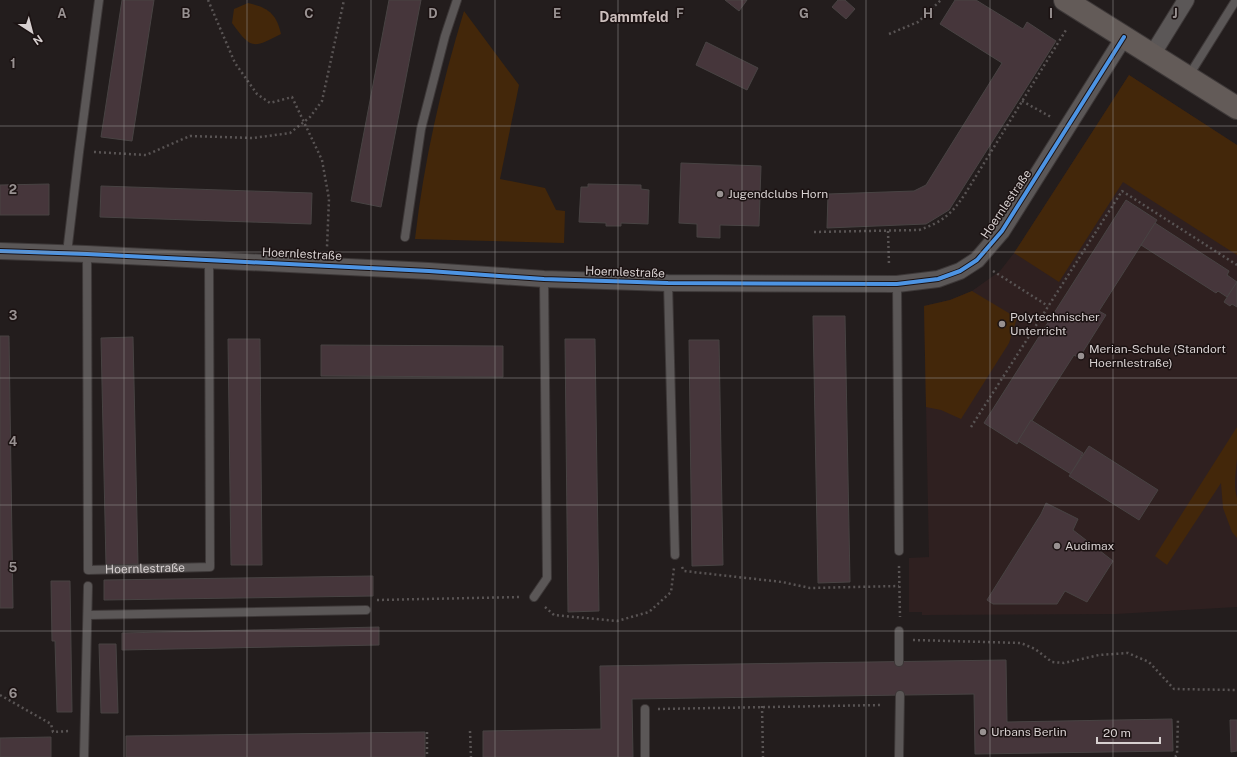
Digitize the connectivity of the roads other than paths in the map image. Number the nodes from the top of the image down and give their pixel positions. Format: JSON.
{"nodes":[{"id":1,"x":99,"y":0,"type":"edge"},
{"id":2,"x":457,"y":0,"type":"edge"},
{"id":3,"x":1065,"y":0,"type":"edge"},
{"id":4,"x":1186,"y":0,"type":"edge"},
{"id":5,"x":1236,"y":0,"type":"edge"},
{"id":6,"x":1124,"y":37,"type":"junction"},
{"id":7,"x":1152,"y":55,"type":"junction"},
{"id":8,"x":1187,"y":77,"type":"junction"},
{"id":9,"x":1237,"y":108,"type":"edge"},
{"id":10,"x":405,"y":237,"type":"dead end"},
{"id":11,"x":0,"y":252,"type":"edge"},
{"id":12,"x":67,"y":253,"type":"junction"},
{"id":13,"x":87,"y":254,"type":"junction"},
{"id":14,"x":209,"y":260,"type":"junction"},
{"id":15,"x":544,"y":279,"type":"junction"},
{"id":16,"x":668,"y":283,"type":"junction"},
{"id":17,"x":897,"y":284,"type":"junction"},
{"id":18,"x":899,"y":551,"type":"dead end"},
{"id":19,"x":675,"y":555,"type":"road end"},
{"id":20,"x":88,"y":586,"type":"dead end"},
{"id":21,"x":534,"y":597,"type":"road end"},
{"id":22,"x":366,"y":610,"type":"road end"},
{"id":23,"x":88,"y":615,"type":"junction"},
{"id":24,"x":899,"y":631,"type":"dead end"},
{"id":25,"x":899,"y":662,"type":"dead end"},
{"id":26,"x":900,"y":695,"type":"dead end"},
{"id":27,"x":645,"y":709,"type":"road end"},
{"id":28,"x":84,"y":757,"type":"edge"},
{"id":29,"x":645,"y":757,"type":"edge"},
{"id":30,"x":899,"y":757,"type":"edge"}],
"edges":[{"from":1,"to":12,"type":"lane"},
{"from":2,"to":10,"type":"lane"},
{"from":3,"to":6,"type":"street"},
{"from":4,"to":7,"type":"street"},
{"from":5,"to":8,"type":"lane"},
{"from":6,"to":7,"type":"street"},
{"from":6,"to":17,"type":"street","name":"Hoernlestraße"},
{"from":7,"to":8,"type":"street"},
{"from":8,"to":9,"type":"street"},
{"from":11,"to":12,"type":"street","name":"Hoernlestraße"},
{"from":12,"to":13,"type":"street","name":"Hoernlestraße"},
{"from":13,"to":14,"type":"street","name":"Hoernlestraße"},
{"from":13,"to":14,"type":"lane","name":"Hoernlestraße"},
{"from":14,"to":15,"type":"street","name":"Hoernlestraße"},
{"from":15,"to":16,"type":"street","name":"Hoernlestraße"},
{"from":15,"to":21,"type":"lane"},
{"from":16,"to":17,"type":"street","name":"Hoernlestraße"},
{"from":16,"to":19,"type":"lane","name":"Hoernlestraße"},
{"from":17,"to":18,"type":"lane"},
{"from":20,"to":23,"type":"lane"},
{"from":22,"to":23,"type":"lane"},
{"from":23,"to":28,"type":"lane"},
{"from":24,"to":25,"type":"lane"},
{"from":26,"to":30,"type":"lane"},
{"from":27,"to":29,"type":"lane"}]}
